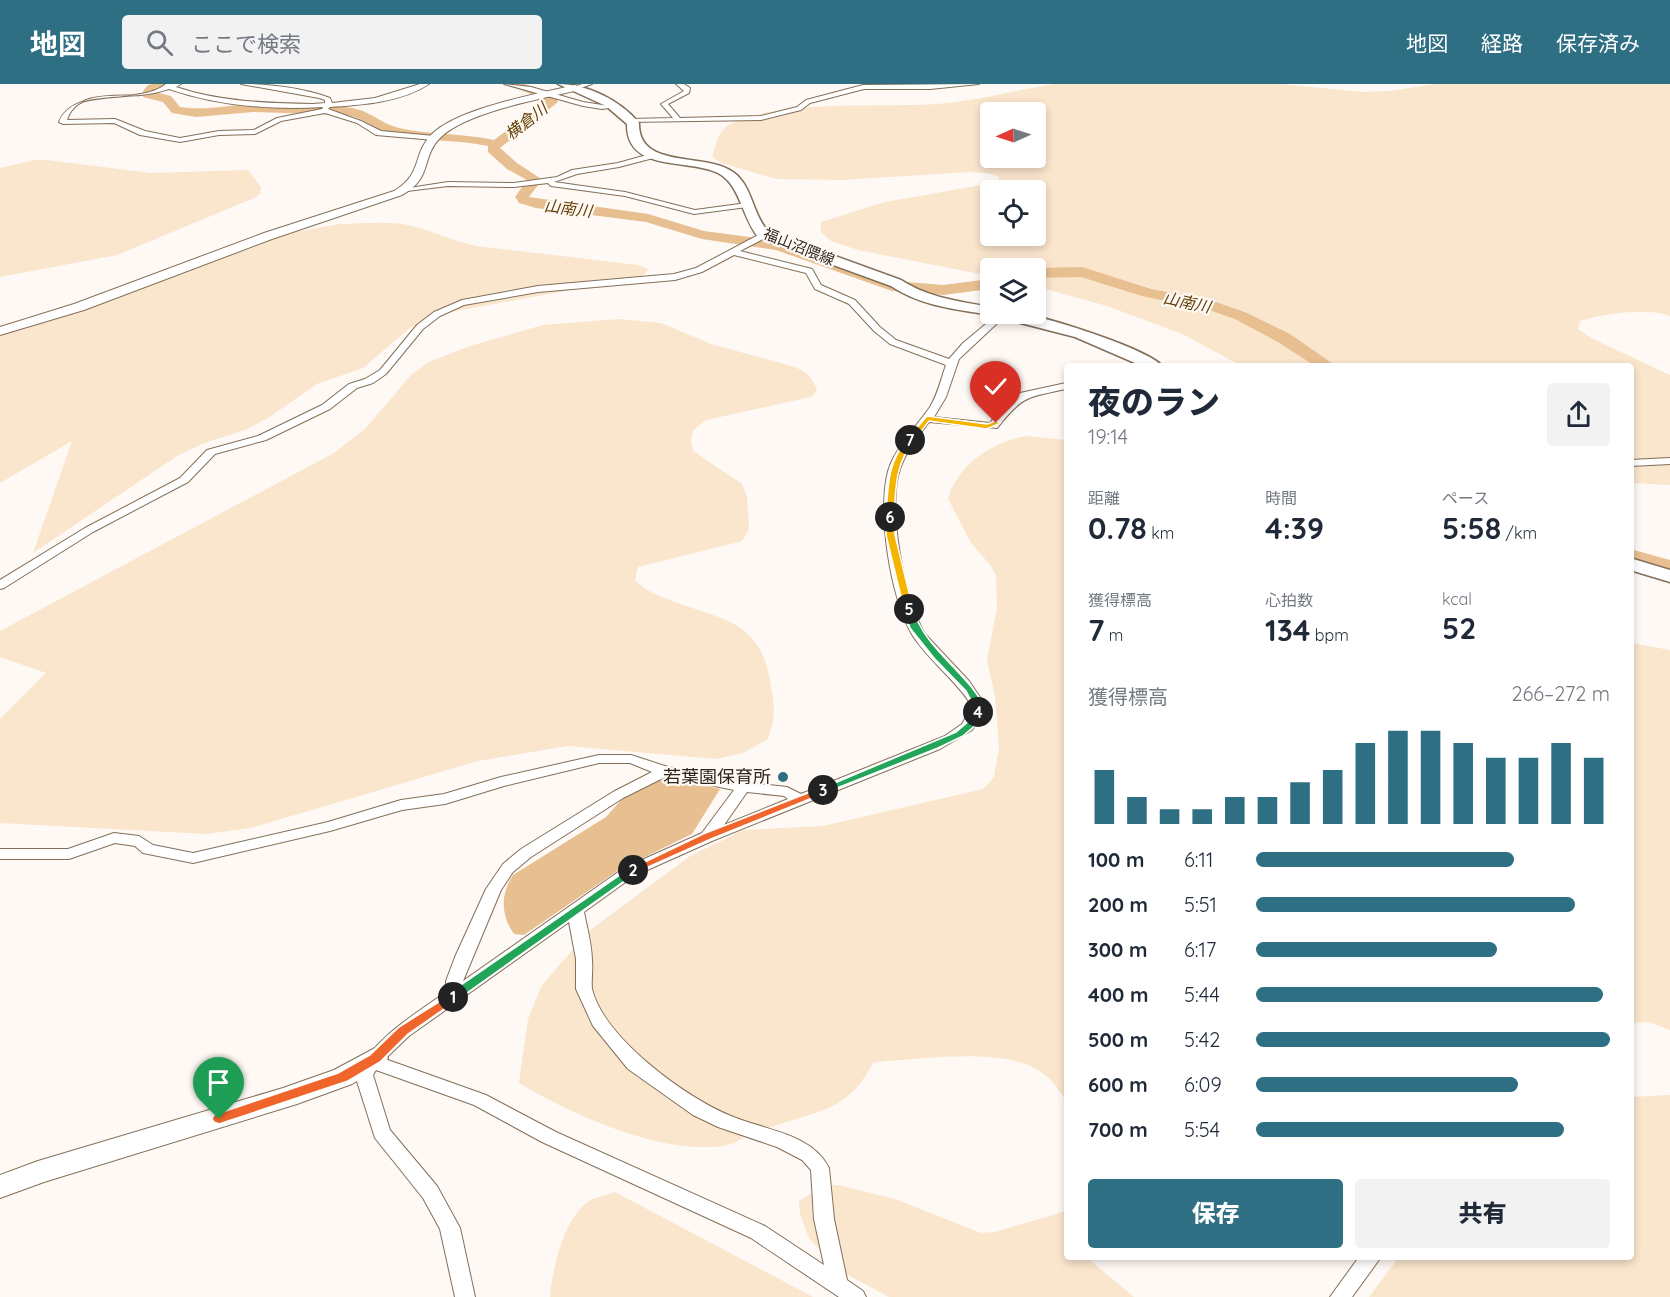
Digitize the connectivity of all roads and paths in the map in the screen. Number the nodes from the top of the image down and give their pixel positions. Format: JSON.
{"nodes":[{"id":1,"x":156,"y":84,"type":"edge"},
{"id":2,"x":178,"y":84,"type":"edge"},
{"id":3,"x":244,"y":84,"type":"edge"},
{"id":4,"x":426,"y":84,"type":"edge"},
{"id":5,"x":507,"y":84,"type":"edge"},
{"id":6,"x":589,"y":84,"type":"edge"},
{"id":7,"x":683,"y":84,"type":"edge"},
{"id":8,"x":924,"y":84,"type":"edge"},
{"id":9,"x":976,"y":84,"type":"edge"},
{"id":10,"x":569,"y":86,"type":"edge"},
{"id":11,"x":169,"y":87,"type":"junction"},
{"id":12,"x":950,"y":87,"type":"junction"},
{"id":13,"x":544,"y":96,"type":"junction"},
{"id":14,"x":612,"y":107,"type":"junction"},
{"id":15,"x":325,"y":109,"type":"junction"},
{"id":16,"x":677,"y":118,"type":"junction"},
{"id":17,"x":631,"y":121,"type":"junction"},
{"id":18,"x":436,"y":137,"type":"junction"},
{"id":19,"x":654,"y":155,"type":"junction"},
{"id":20,"x":537,"y":182,"type":"junction"},
{"id":21,"x":406,"y":189,"type":"junction"},
{"id":22,"x":747,"y":206,"type":"junction"},
{"id":23,"x":764,"y":235,"type":"junction"},
{"id":24,"x":733,"y":252,"type":"junction"},
{"id":25,"x":980,"y":309,"type":"edge"},
{"id":26,"x":1046,"y":323,"type":"edge"},
{"id":27,"x":991,"y":324,"type":"edge"},
{"id":28,"x":0,"y":331,"type":"edge"},
{"id":29,"x":951,"y":363,"type":"junction"},
{"id":30,"x":1147,"y":363,"type":"edge"},
{"id":31,"x":1064,"y":386,"type":"edge"},
{"id":32,"x":927,"y":418,"type":"junction"},
{"id":33,"x":1670,"y":461,"type":"edge"},
{"id":34,"x":1634,"y":463,"type":"edge"},
{"id":35,"x":1634,"y":565,"type":"edge"},
{"id":36,"x":1670,"y":576,"type":"edge"},
{"id":37,"x":0,"y":585,"type":"edge"},
{"id":38,"x":665,"y":771,"type":"junction"},
{"id":39,"x":742,"y":787,"type":"junction"},
{"id":40,"x":801,"y":800,"type":"junction"},
{"id":41,"x":707,"y":837,"type":"junction"},
{"id":42,"x":0,"y":854,"type":"edge"},
{"id":43,"x":575,"y":908,"type":"junction"},
{"id":44,"x":455,"y":995,"type":"junction"},
{"id":45,"x":374,"y":1059,"type":"junction"},
{"id":46,"x":0,"y":1187,"type":"edge"},
{"id":47,"x":1369,"y":1260,"type":"edge"},
{"id":48,"x":838,"y":1285,"type":"junction"},
{"id":49,"x":465,"y":1297,"type":"edge"},
{"id":50,"x":856,"y":1297,"type":"edge"},
{"id":51,"x":1340,"y":1297,"type":"edge"}],
"edges":[{"from":1,"to":11,"type":"street"},
{"from":2,"to":11,"type":"street"},
{"from":3,"to":15,"type":"street"},
{"from":4,"to":15,"type":"street"},
{"from":5,"to":13,"type":"street"},
{"from":6,"to":10,"type":"street"},
{"from":7,"to":16,"type":"street"},
{"from":8,"to":12,"type":"street"},
{"from":9,"to":12,"type":"street"},
{"from":10,"to":13,"type":"street"},
{"from":10,"to":14,"type":"main road"},
{"from":11,"to":15,"type":"street"},
{"from":11,"to":15,"type":"street"},
{"from":12,"to":16,"type":"street"},
{"from":13,"to":14,"type":"street"},
{"from":13,"to":18,"type":"street"},
{"from":14,"to":17,"type":"main road"},
{"from":15,"to":18,"type":"street"},
{"from":16,"to":17,"type":"street"},
{"from":17,"to":19,"type":"main road"},
{"from":18,"to":21,"type":"street"},
{"from":19,"to":20,"type":"street"},
{"from":19,"to":22,"type":"main road","name":"福山沼隈線"},
{"from":20,"to":21,"type":"street"},
{"from":20,"to":22,"type":"street"},
{"from":21,"to":28,"type":"street"},
{"from":22,"to":23,"type":"main road","name":"福山沼隈線"},
{"from":23,"to":24,"type":"street"},
{"from":23,"to":25,"type":"main road","name":"福山沼隈線"},
{"from":24,"to":29,"type":"street"},
{"from":24,"to":37,"type":"street"},
{"from":26,"to":30,"type":"main road"},
{"from":27,"to":29,"type":"street"},
{"from":29,"to":32,"type":"street"},
{"from":31,"to":32,"type":"street"},
{"from":32,"to":40,"type":"street"},
{"from":33,"to":34,"type":"street"},
{"from":35,"to":36,"type":"main road"},
{"from":38,"to":39,"type":"street"},
{"from":38,"to":42,"type":"street"},
{"from":38,"to":44,"type":"street"},
{"from":39,"to":40,"type":"street"},
{"from":39,"to":41,"type":"street"},
{"from":40,"to":41,"type":"street"},
{"from":41,"to":43,"type":"street"},
{"from":43,"to":44,"type":"street"},
{"from":43,"to":48,"type":"street"},
{"from":44,"to":45,"type":"street"},
{"from":45,"to":46,"type":"street"},
{"from":45,"to":48,"type":"street"},
{"from":45,"to":49,"type":"street"},
{"from":47,"to":51,"type":"street"},
{"from":48,"to":50,"type":"street"}]}
